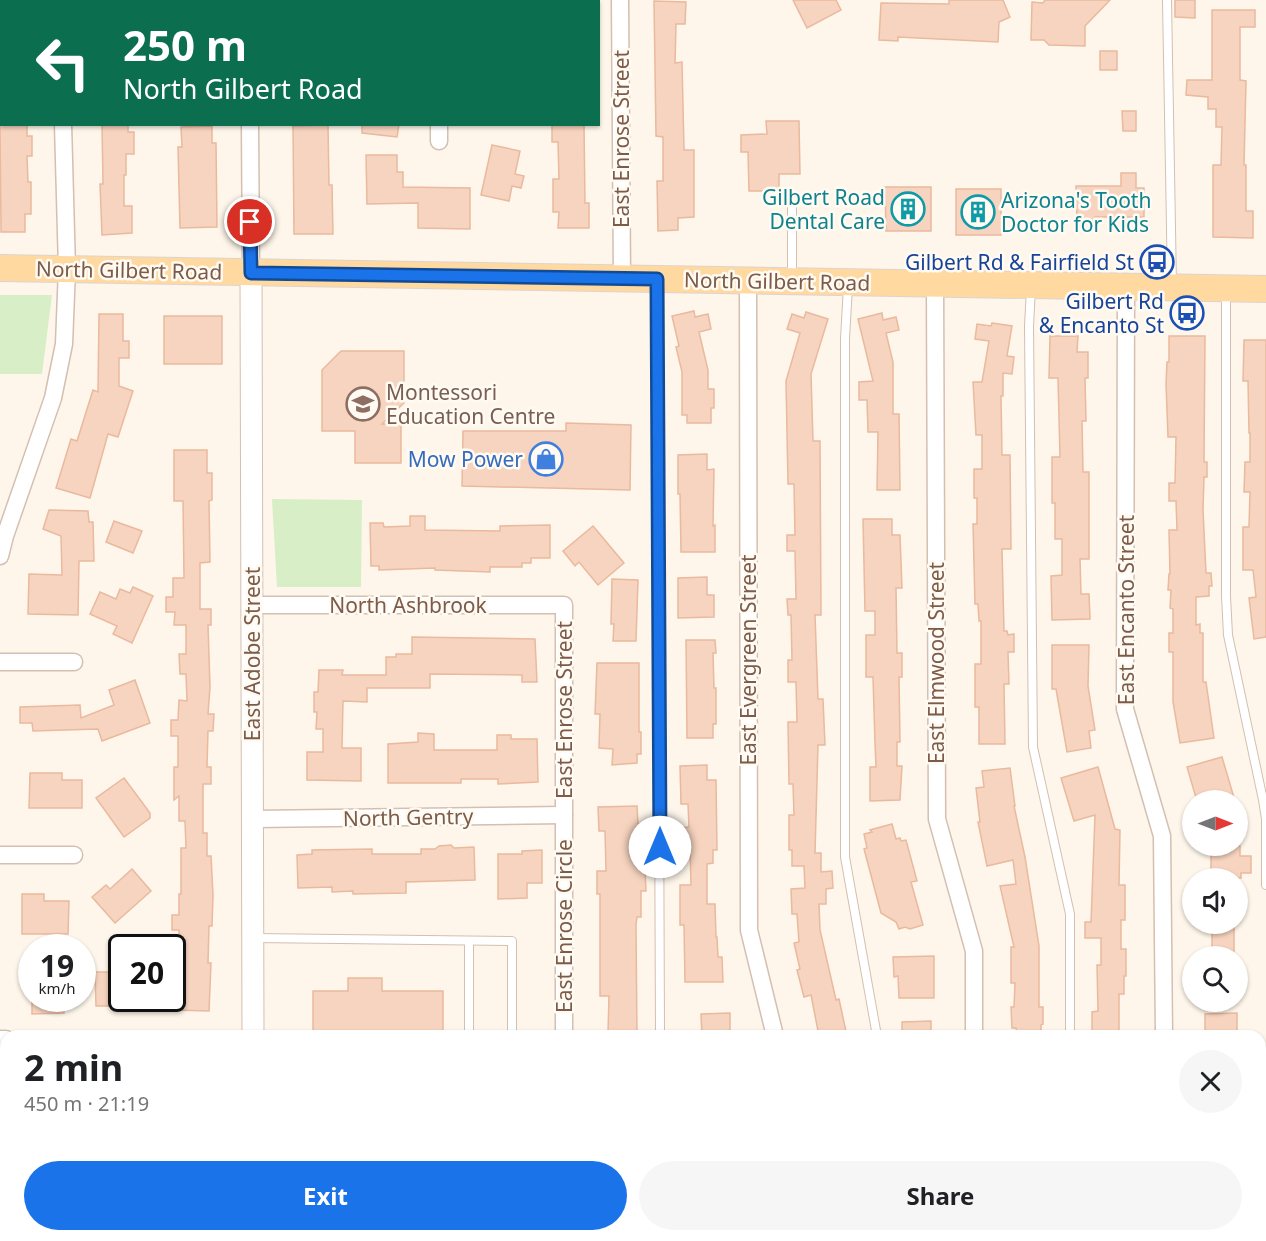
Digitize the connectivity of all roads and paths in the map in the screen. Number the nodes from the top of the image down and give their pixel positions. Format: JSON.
{"nodes":[{"id":1,"x":621,"y":0,"type":"edge"},
{"id":2,"x":1167,"y":0,"type":"edge"},
{"id":3,"x":63,"y":126,"type":"edge"},
{"id":4,"x":250,"y":126,"type":"edge"},
{"id":5,"x":792,"y":205,"type":"dead end"},
{"id":6,"x":0,"y":268,"type":"edge"},
{"id":7,"x":67,"y":269,"type":"junction"},
{"id":8,"x":251,"y":273,"type":"junction"},
{"id":9,"x":622,"y":279,"type":"junction"},
{"id":10,"x":657,"y":279,"type":"junction"},
{"id":11,"x":748,"y":281,"type":"junction"},
{"id":12,"x":792,"y":281,"type":"junction"},
{"id":13,"x":848,"y":282,"type":"junction"},
{"id":14,"x":935,"y":284,"type":"junction"},
{"id":15,"x":1031,"y":285,"type":"junction"},
{"id":16,"x":1266,"y":286,"type":"edge"},
{"id":17,"x":1126,"y":287,"type":"junction"},
{"id":18,"x":1172,"y":288,"type":"junction"},
{"id":19,"x":1226,"y":288,"type":"junction"},
{"id":20,"x":0,"y":556,"type":"edge"},
{"id":21,"x":252,"y":605,"type":"junction"},
{"id":22,"x":564,"y":605,"type":"joint"},
{"id":23,"x":0,"y":662,"type":"edge"},
{"id":24,"x":74,"y":662,"type":"dead end"},
{"id":25,"x":564,"y":815,"type":"junction"},
{"id":26,"x":252,"y":819,"type":"junction"},
{"id":27,"x":0,"y":855,"type":"edge"},
{"id":28,"x":74,"y":855,"type":"dead end"},
{"id":29,"x":1266,"y":885,"type":"edge"},
{"id":30,"x":254,"y":938,"type":"junction"},
{"id":31,"x":469,"y":941,"type":"junction"},
{"id":32,"x":253,"y":1030,"type":"edge"},
{"id":33,"x":469,"y":1030,"type":"edge"},
{"id":34,"x":512,"y":1030,"type":"edge"},
{"id":35,"x":564,"y":1030,"type":"edge"},
{"id":36,"x":660,"y":1030,"type":"edge"},
{"id":37,"x":774,"y":1030,"type":"edge"},
{"id":38,"x":876,"y":1030,"type":"edge"},
{"id":39,"x":974,"y":1030,"type":"edge"},
{"id":40,"x":1070,"y":1030,"type":"edge"},
{"id":41,"x":1164,"y":1030,"type":"edge"}],
"edges":[{"from":1,"to":9,"type":"street","name":"East Enrose Street"},
{"from":2,"to":18,"type":"lane"},
{"from":3,"to":7,"type":"street"},
{"from":4,"to":8,"type":"street"},
{"from":5,"to":12,"type":"lane"},
{"from":6,"to":7,"type":"main road","name":"North Gilbert Road"},
{"from":7,"to":8,"type":"main road","name":"North Gilbert Road"},
{"from":7,"to":20,"type":"street"},
{"from":8,"to":9,"type":"main road","name":"North Gilbert Road"},
{"from":8,"to":21,"type":"street","name":"East Adobe Street"},
{"from":9,"to":10,"type":"main road","name":"North Gilbert Road"},
{"from":10,"to":11,"type":"main road","name":"North Gilbert Road"},
{"from":10,"to":36,"type":"lane"},
{"from":11,"to":12,"type":"main road","name":"North Gilbert Road"},
{"from":11,"to":37,"type":"street","name":"East Evergreen Street"},
{"from":12,"to":13,"type":"main road","name":"North Gilbert Road"},
{"from":13,"to":14,"type":"main road","name":"North Gilbert Road"},
{"from":13,"to":38,"type":"lane"},
{"from":14,"to":15,"type":"main road","name":"North Gilbert Road"},
{"from":14,"to":39,"type":"street","name":"East Elmwood Street"},
{"from":15,"to":17,"type":"main road","name":"North Gilbert Road"},
{"from":15,"to":40,"type":"lane"},
{"from":16,"to":19,"type":"main road","name":"North Gilbert Road"},
{"from":17,"to":18,"type":"main road","name":"North Gilbert Road"},
{"from":17,"to":41,"type":"street","name":"East Encanto Street"},
{"from":18,"to":19,"type":"main road","name":"North Gilbert Road"},
{"from":19,"to":29,"type":"lane"},
{"from":21,"to":22,"type":"street","name":"North Ashbrook"},
{"from":21,"to":26,"type":"street","name":"East Adobe Street"},
{"from":22,"to":25,"type":"street","name":"East Enrose Street"},
{"from":23,"to":24,"type":"street"},
{"from":25,"to":26,"type":"street","name":"North Gentry"},
{"from":25,"to":35,"type":"street","name":"East Enrose Circle"},
{"from":26,"to":30,"type":"street","name":"East Adobe Street"},
{"from":27,"to":28,"type":"street"},
{"from":30,"to":31,"type":"lane"},
{"from":30,"to":32,"type":"street","name":"East Adobe Street"},
{"from":31,"to":33,"type":"lane"},
{"from":31,"to":34,"type":"lane"}]}
